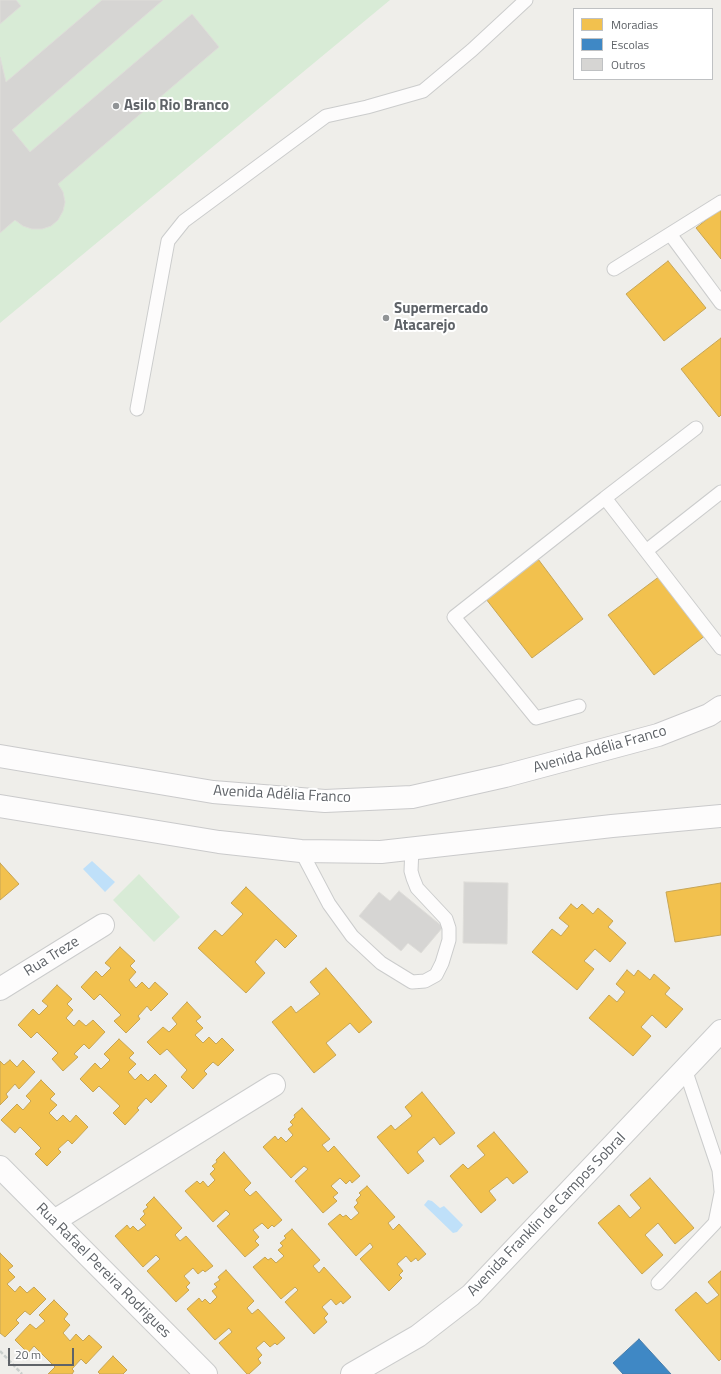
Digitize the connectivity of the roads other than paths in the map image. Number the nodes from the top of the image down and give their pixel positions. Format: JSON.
{"nodes":[{"id":1,"x":526,"y":0,"type":"edge"},
{"id":2,"x":721,"y":202,"type":"edge"},
{"id":3,"x":670,"y":234,"type":"junction"},
{"id":4,"x":614,"y":269,"type":"dead end"},
{"id":5,"x":721,"y":303,"type":"edge"},
{"id":6,"x":137,"y":409,"type":"dead end"},
{"id":7,"x":696,"y":428,"type":"dead end"},
{"id":8,"x":721,"y":492,"type":"edge"},
{"id":9,"x":605,"y":498,"type":"junction"},
{"id":10,"x":646,"y":551,"type":"junction"},
{"id":11,"x":721,"y":648,"type":"edge"},
{"id":12,"x":579,"y":706,"type":"dead end"},
{"id":13,"x":721,"y":707,"type":"edge"},
{"id":14,"x":721,"y":724,"type":"edge"},
{"id":15,"x":658,"y":735,"type":"junction"},
{"id":16,"x":0,"y":756,"type":"edge"},
{"id":17,"x":721,"y":800,"type":"edge"},
{"id":18,"x":0,"y":806,"type":"edge"},
{"id":19,"x":721,"y":816,"type":"edge"},
{"id":20,"x":612,"y":826,"type":"junction"},
{"id":21,"x":412,"y":848,"type":"junction"},
{"id":22,"x":301,"y":851,"type":"junction"},
{"id":23,"x":103,"y":925,"type":"dead end"},
{"id":24,"x":0,"y":989,"type":"edge"},
{"id":25,"x":721,"y":1031,"type":"edge"},
{"id":26,"x":685,"y":1068,"type":"junction"},
{"id":27,"x":274,"y":1085,"type":"dead end"},
{"id":28,"x":0,"y":1167,"type":"edge"},
{"id":29,"x":721,"y":1192,"type":"edge"},
{"id":30,"x":54,"y":1221,"type":"junction"},
{"id":31,"x":658,"y":1283,"type":"dead end"},
{"id":32,"x":206,"y":1374,"type":"edge"},
{"id":33,"x":352,"y":1374,"type":"edge"}],
"edges":[{"from":1,"to":6,"type":"lane"},
{"from":2,"to":3,"type":"lane"},
{"from":3,"to":4,"type":"lane"},
{"from":3,"to":5,"type":"lane"},
{"from":7,"to":9,"type":"lane"},
{"from":8,"to":10,"type":"lane"},
{"from":9,"to":10,"type":"lane"},
{"from":9,"to":12,"type":"lane"},
{"from":10,"to":11,"type":"lane"},
{"from":13,"to":15,"type":"main road","name":"Avenida Adélia Franco"},
{"from":14,"to":15,"type":"main road"},
{"from":15,"to":16,"type":"main road","name":"Avenida Adélia Franco"},
{"from":17,"to":20,"type":"main road"},
{"from":18,"to":22,"type":"main road"},
{"from":19,"to":20,"type":"main road"},
{"from":20,"to":21,"type":"main road"},
{"from":21,"to":22,"type":"main road"},
{"from":21,"to":22,"type":"lane"},
{"from":23,"to":24,"type":"main road","name":"Rua Treze"},
{"from":25,"to":26,"type":"main road","name":"Avenida Franklin de Campos Sobral"},
{"from":26,"to":29,"type":"lane"},
{"from":26,"to":33,"type":"main road","name":"Avenida Franklin de Campos Sobral"},
{"from":27,"to":30,"type":"main road"},
{"from":28,"to":30,"type":"main road","name":"Rua Rafael Pereira Rodrigues"},
{"from":29,"to":31,"type":"lane"},
{"from":30,"to":32,"type":"main road","name":"Rua Rafael Pereira Rodrigues"}]}
